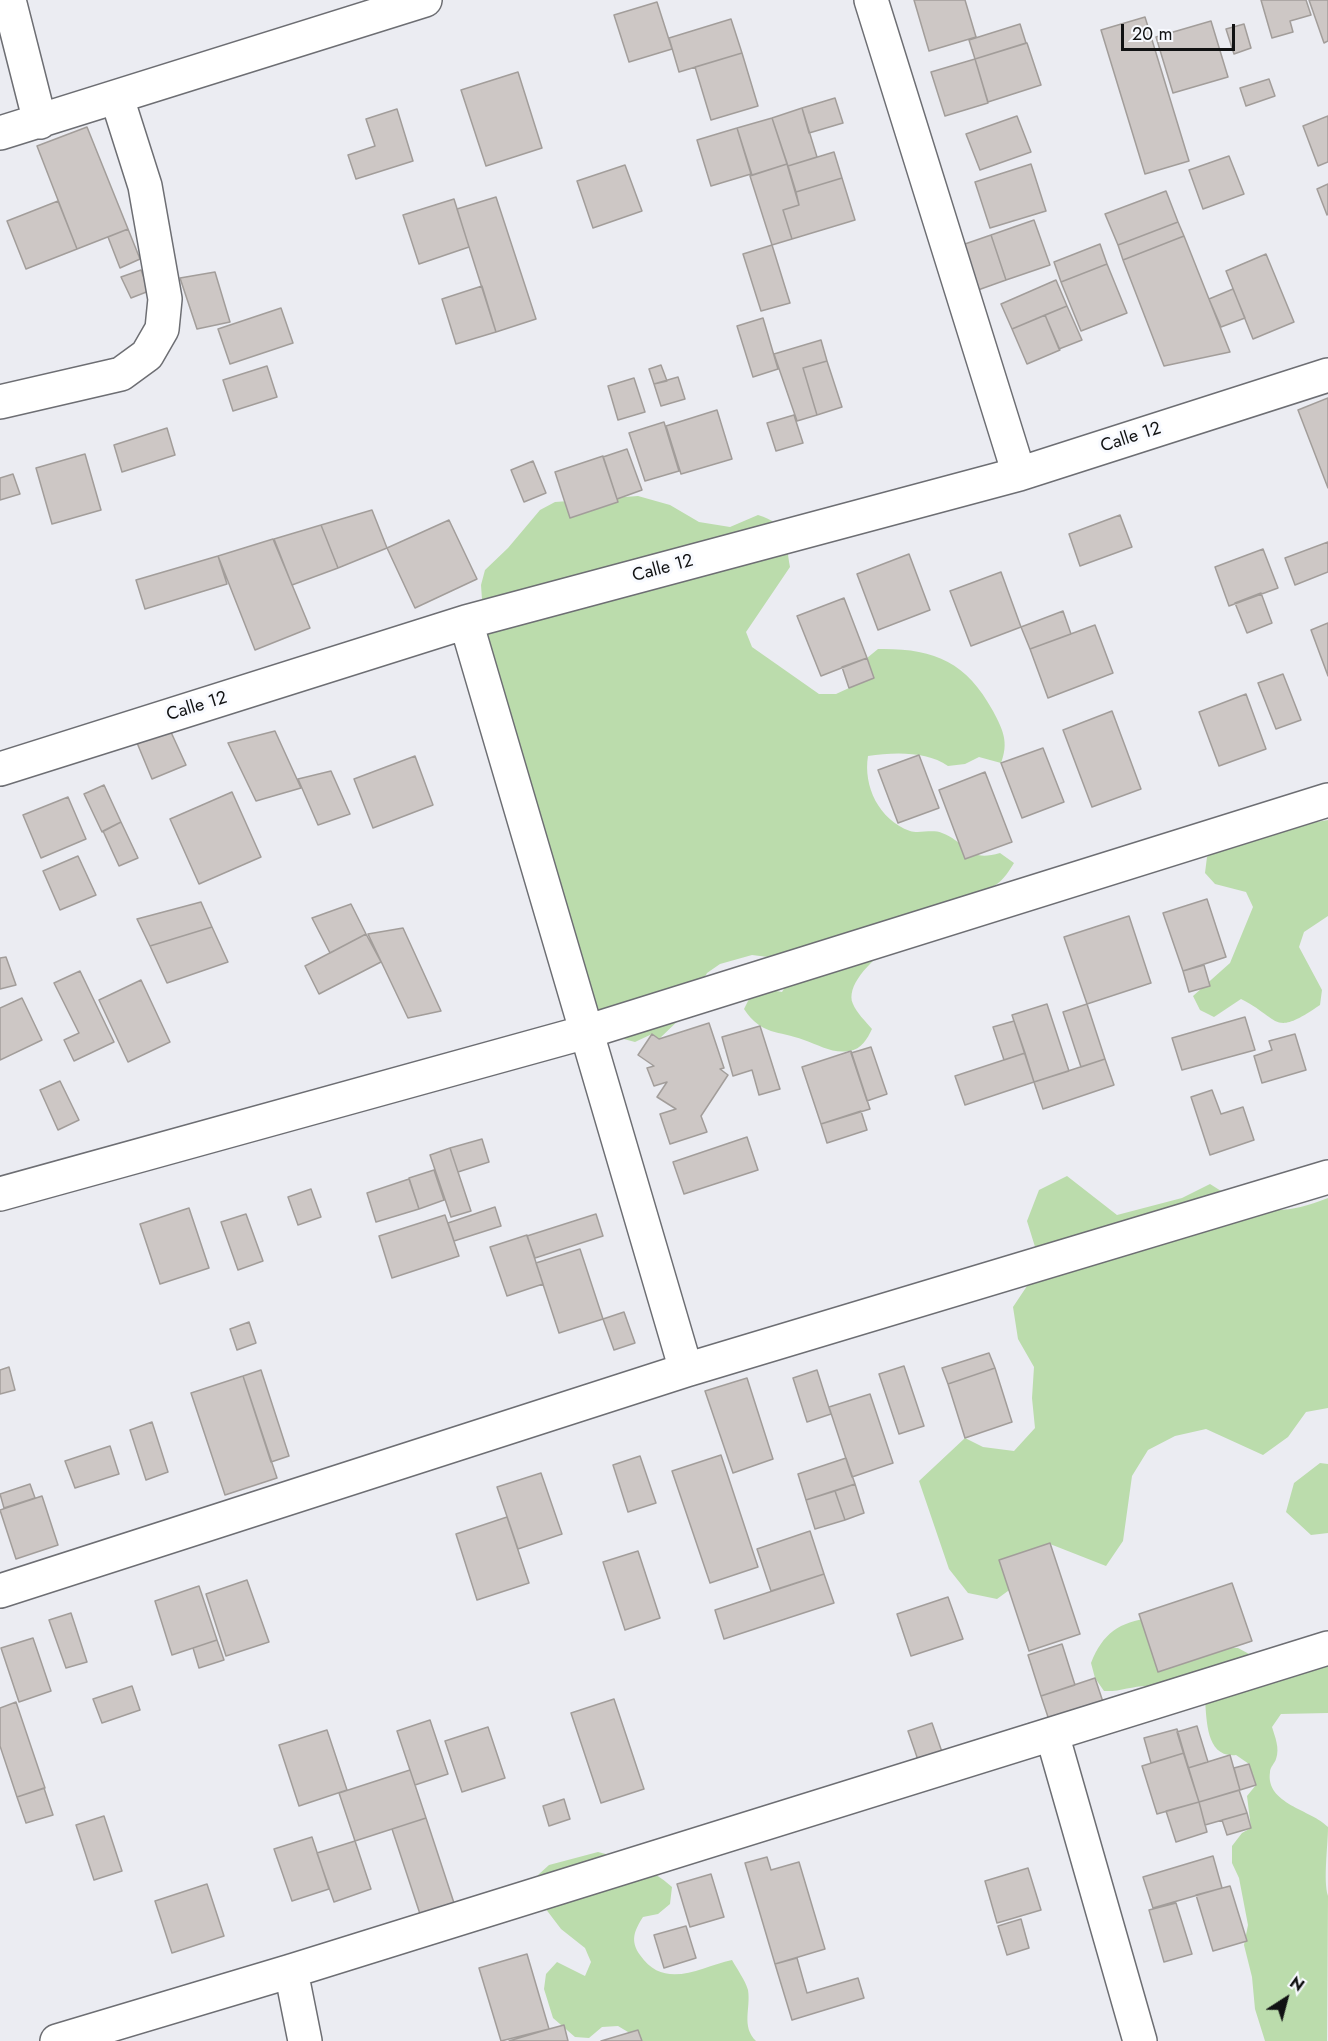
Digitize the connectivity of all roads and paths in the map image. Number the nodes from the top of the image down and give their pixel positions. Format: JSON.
{"nodes":[{"id":1,"x":9,"y":0,"type":"edge"},
{"id":2,"x":425,"y":0,"type":"edge"},
{"id":3,"x":871,"y":0,"type":"edge"},
{"id":4,"x":117,"y":98,"type":"junction"},
{"id":5,"x":40,"y":122,"type":"junction"},
{"id":6,"x":0,"y":133,"type":"edge"},
{"id":7,"x":1328,"y":375,"type":"edge"},
{"id":8,"x":0,"y":402,"type":"edge"},
{"id":9,"x":1019,"y":474,"type":"junction"},
{"id":10,"x":466,"y":622,"type":"junction"},
{"id":11,"x":0,"y":769,"type":"edge"},
{"id":12,"x":1328,"y":800,"type":"edge"},
{"id":13,"x":586,"y":1032,"type":"junction"},
{"id":14,"x":1328,"y":1177,"type":"edge"},
{"id":15,"x":0,"y":1194,"type":"edge"},
{"id":16,"x":686,"y":1370,"type":"junction"},
{"id":17,"x":0,"y":1591,"type":"edge"},
{"id":18,"x":1328,"y":1648,"type":"edge"},
{"id":19,"x":1052,"y":1734,"type":"junction"},
{"id":20,"x":291,"y":1971,"type":"junction"},
{"id":21,"x":57,"y":2041,"type":"edge"},
{"id":22,"x":305,"y":2041,"type":"edge"},
{"id":23,"x":1140,"y":2041,"type":"edge"}],
"edges":[{"from":1,"to":5,"type":"street"},
{"from":2,"to":4,"type":"street"},
{"from":3,"to":9,"type":"street"},
{"from":4,"to":5,"type":"street"},
{"from":4,"to":8,"type":"street"},
{"from":5,"to":6,"type":"street"},
{"from":7,"to":9,"type":"street","name":"Calle 12"},
{"from":9,"to":10,"type":"street","name":"Calle 12"},
{"from":10,"to":11,"type":"street","name":"Calle 12"},
{"from":10,"to":13,"type":"street"},
{"from":12,"to":13,"type":"street"},
{"from":13,"to":15,"type":"street"},
{"from":13,"to":16,"type":"street"},
{"from":14,"to":16,"type":"street"},
{"from":16,"to":17,"type":"street"},
{"from":18,"to":19,"type":"street"},
{"from":19,"to":20,"type":"street"},
{"from":19,"to":23,"type":"street"},
{"from":20,"to":21,"type":"street"},
{"from":20,"to":22,"type":"street"}]}
